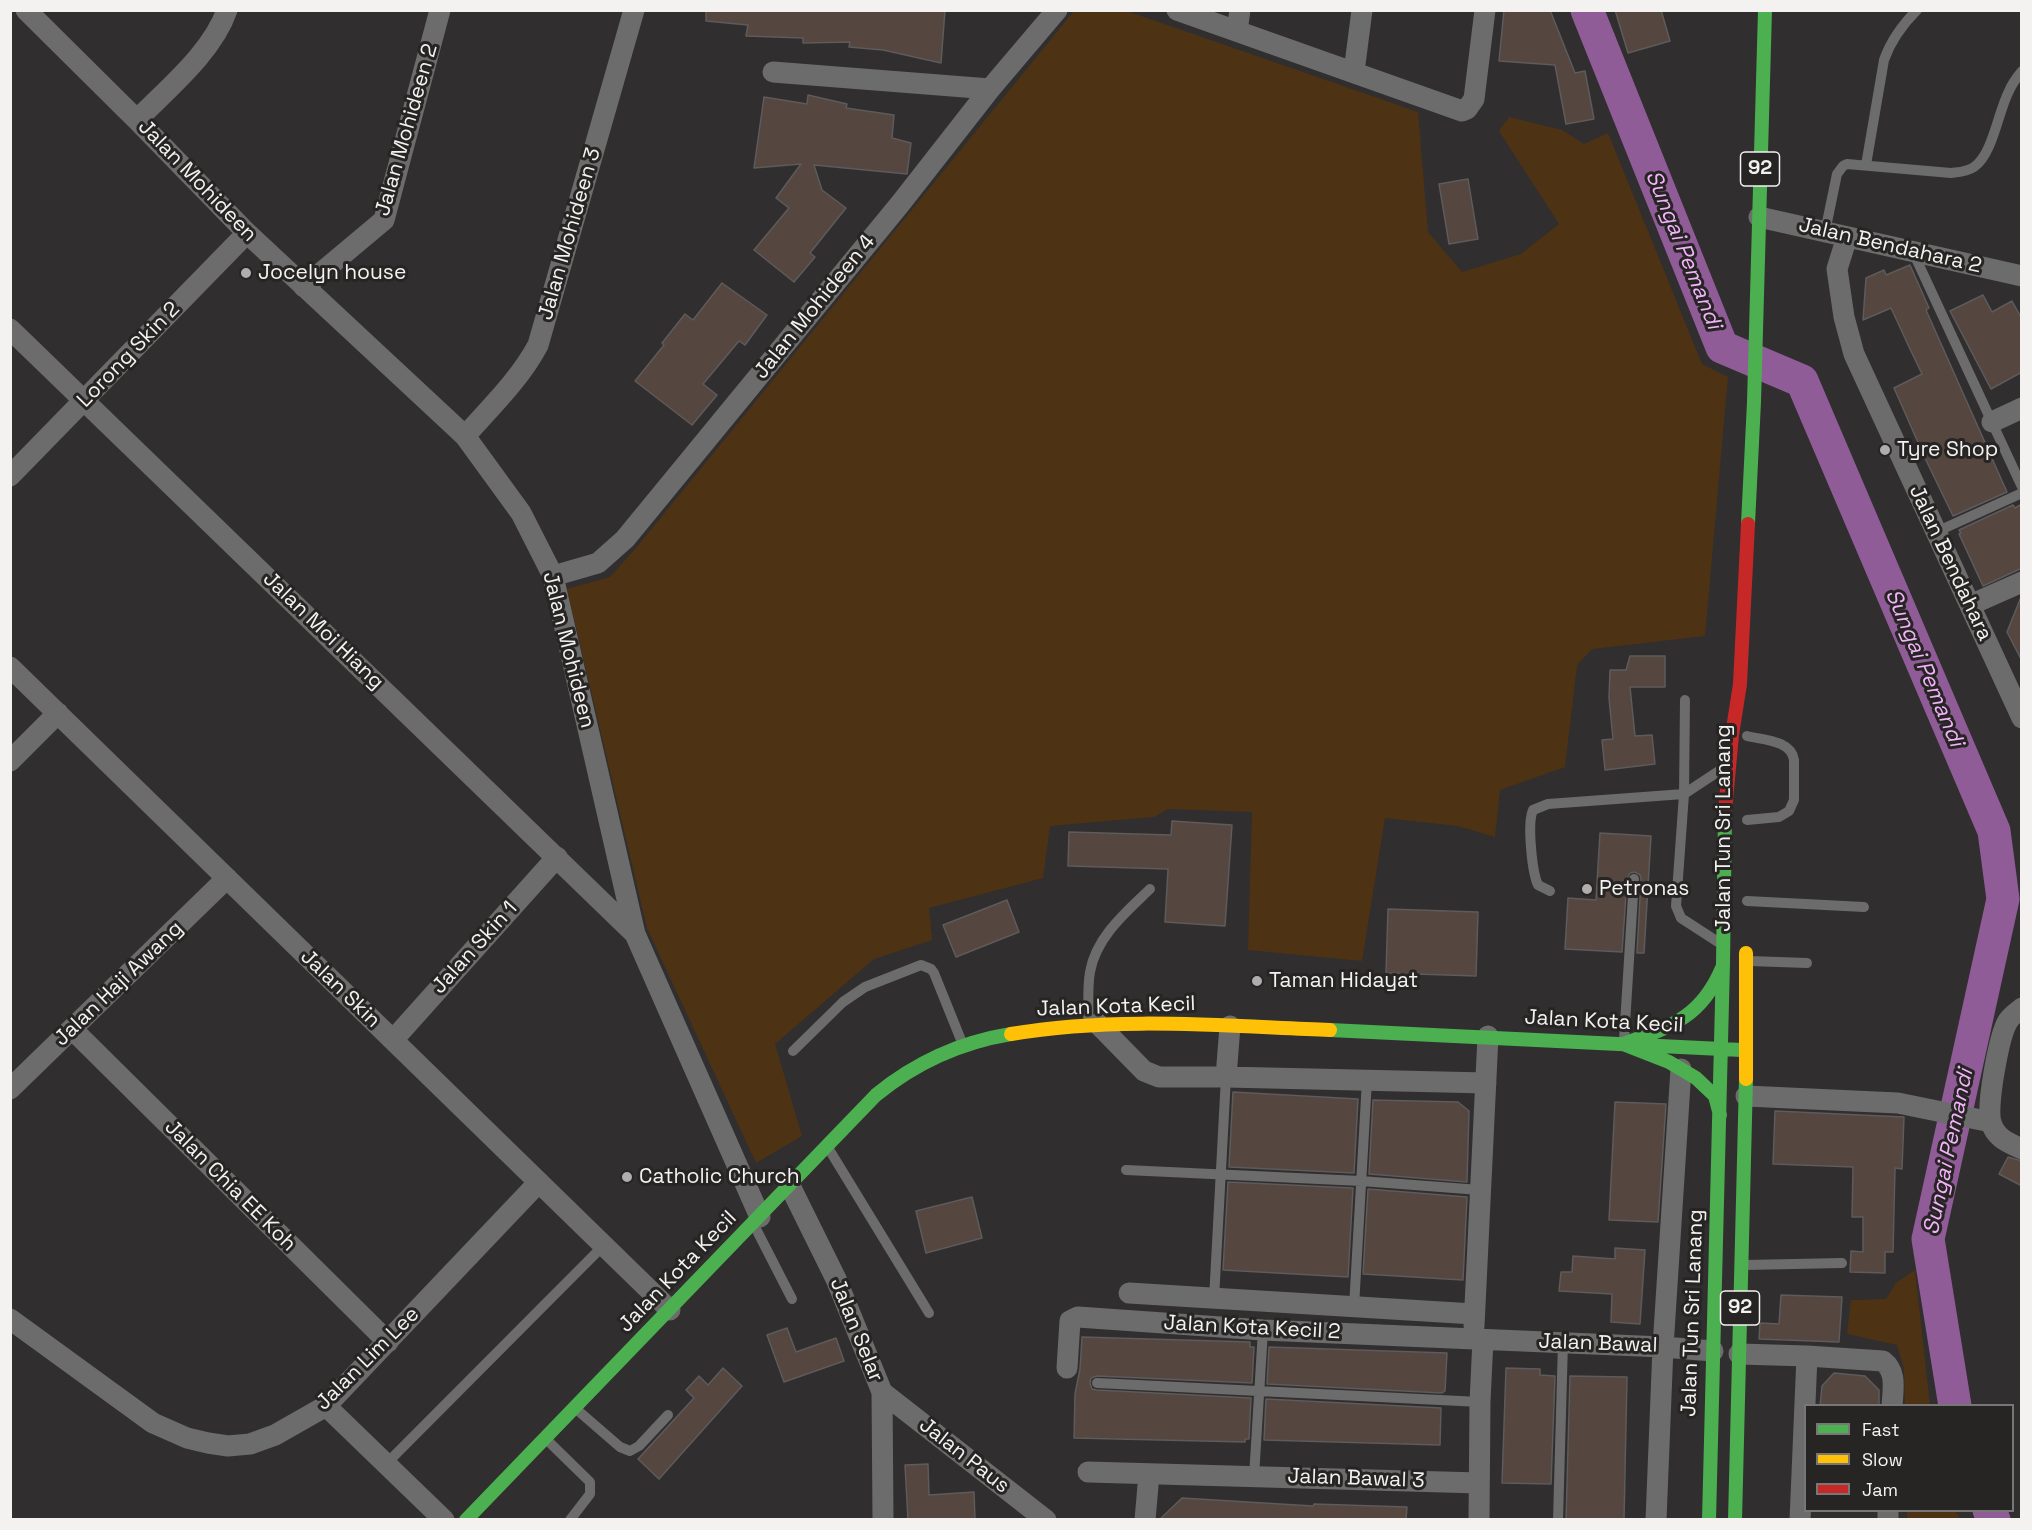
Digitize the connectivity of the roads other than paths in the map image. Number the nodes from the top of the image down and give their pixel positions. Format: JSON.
{"nodes":[{"id":1,"x":26,"y":10,"type":"edge"},
{"id":2,"x":227,"y":10,"type":"edge"},
{"id":3,"x":440,"y":10,"type":"edge"},
{"id":4,"x":634,"y":10,"type":"edge"},
{"id":5,"x":1057,"y":10,"type":"edge"},
{"id":6,"x":1177,"y":10,"type":"edge"},
{"id":7,"x":1240,"y":10,"type":"edge"},
{"id":8,"x":1362,"y":10,"type":"edge"},
{"id":9,"x":1485,"y":10,"type":"edge"},
{"id":10,"x":1765,"y":10,"type":"edge"},
{"id":11,"x":1917,"y":10,"type":"edge"},
{"id":12,"x":1237,"y":32,"type":"junction"},
{"id":13,"x":2022,"y":71,"type":"edge"},
{"id":14,"x":773,"y":72,"type":"dead end"},
{"id":15,"x":1354,"y":72,"type":"junction"},
{"id":16,"x":990,"y":89,"type":"junction"},
{"id":17,"x":137,"y":120,"type":"junction"},
{"id":18,"x":1866,"y":165,"type":"junction"},
{"id":19,"x":1759,"y":217,"type":"junction"},
{"id":20,"x":1825,"y":232,"type":"junction"},
{"id":21,"x":247,"y":233,"type":"junction"},
{"id":22,"x":1847,"y":237,"type":"junction"},
{"id":23,"x":1913,"y":252,"type":"junction"},
{"id":24,"x":2022,"y":276,"type":"edge"},
{"id":25,"x":304,"y":287,"type":"junction"},
{"id":26,"x":10,"y":330,"type":"edge"},
{"id":27,"x":84,"y":400,"type":"junction"},
{"id":28,"x":2022,"y":408,"type":"edge"},
{"id":29,"x":1992,"y":422,"type":"junction"},
{"id":30,"x":465,"y":436,"type":"junction"},
{"id":31,"x":10,"y":476,"type":"edge"},
{"id":32,"x":2022,"y":487,"type":"edge"},
{"id":33,"x":2022,"y":493,"type":"edge"},
{"id":34,"x":1936,"y":532,"type":"junction"},
{"id":35,"x":553,"y":576,"type":"junction"},
{"id":36,"x":2022,"y":582,"type":"edge"},
{"id":37,"x":1970,"y":605,"type":"junction"},
{"id":38,"x":10,"y":667,"type":"edge"},
{"id":39,"x":1740,"y":684,"type":"junction"},
{"id":40,"x":1685,"y":700,"type":"dead end"},
{"id":41,"x":58,"y":713,"type":"junction"},
{"id":42,"x":2022,"y":718,"type":"edge"},
{"id":43,"x":1747,"y":741,"type":"joint"},
{"id":44,"x":10,"y":761,"type":"edge"},
{"id":45,"x":1729,"y":764,"type":"junction"},
{"id":46,"x":1684,"y":794,"type":"junction"},
{"id":47,"x":1747,"y":820,"type":"dead end"},
{"id":48,"x":556,"y":857,"type":"junction"},
{"id":49,"x":227,"y":878,"type":"junction"},
{"id":50,"x":1634,"y":879,"type":"dead end"},
{"id":51,"x":1150,"y":889,"type":"dead end"},
{"id":52,"x":1550,"y":891,"type":"dead end"},
{"id":53,"x":1746,"y":902,"type":"dead end"},
{"id":54,"x":1864,"y":907,"type":"dead end"},
{"id":55,"x":635,"y":934,"type":"junction"},
{"id":56,"x":1746,"y":937,"type":"dead end"},
{"id":57,"x":1723,"y":945,"type":"junction"},
{"id":58,"x":1746,"y":961,"type":"junction"},
{"id":59,"x":1724,"y":963,"type":"junction"},
{"id":60,"x":1807,"y":963,"type":"dead end"},
{"id":61,"x":2022,"y":1008,"type":"edge"},
{"id":62,"x":1093,"y":1024,"type":"junction"},
{"id":63,"x":1230,"y":1026,"type":"junction"},
{"id":64,"x":72,"y":1029,"type":"junction"},
{"id":65,"x":1488,"y":1036,"type":"junction"},
{"id":66,"x":393,"y":1040,"type":"junction"},
{"id":67,"x":1623,"y":1044,"type":"junction"},
{"id":68,"x":963,"y":1045,"type":"junction"},
{"id":69,"x":1721,"y":1049,"type":"junction"},
{"id":70,"x":1747,"y":1050,"type":"junction"},
{"id":71,"x":793,"y":1051,"type":"dead end"},
{"id":72,"x":1681,"y":1069,"type":"junction"},
{"id":73,"x":1227,"y":1077,"type":"junction"},
{"id":74,"x":1367,"y":1080,"type":"junction"},
{"id":75,"x":1486,"y":1083,"type":"junction"},
{"id":76,"x":10,"y":1089,"type":"edge"},
{"id":77,"x":1746,"y":1096,"type":"junction"},
{"id":78,"x":1720,"y":1115,"type":"junction"},
{"id":79,"x":1983,"y":1121,"type":"junction"},
{"id":80,"x":827,"y":1145,"type":"junction"},
{"id":81,"x":2022,"y":1149,"type":"edge"},
{"id":82,"x":1126,"y":1170,"type":"dead end"},
{"id":83,"x":1221,"y":1173,"type":"junction"},
{"id":84,"x":1361,"y":1181,"type":"junction"},
{"id":85,"x":539,"y":1182,"type":"junction"},
{"id":86,"x":790,"y":1186,"type":"junction"},
{"id":87,"x":1480,"y":1190,"type":"junction"},
{"id":88,"x":757,"y":1221,"type":"junction"},
{"id":89,"x":604,"y":1245,"type":"junction"},
{"id":90,"x":1842,"y":1263,"type":"dead end"},
{"id":91,"x":1742,"y":1265,"type":"junction"},
{"id":92,"x":1129,"y":1293,"type":"dead end"},
{"id":93,"x":792,"y":1299,"type":"dead end"},
{"id":94,"x":1214,"y":1299,"type":"junction"},
{"id":95,"x":1354,"y":1307,"type":"junction"},
{"id":96,"x":670,"y":1310,"type":"junction"},
{"id":97,"x":929,"y":1313,"type":"dead end"},
{"id":98,"x":1474,"y":1314,"type":"junction"},
{"id":99,"x":10,"y":1319,"type":"edge"},
{"id":100,"x":1263,"y":1330,"type":"junction"},
{"id":101,"x":1478,"y":1339,"type":"junction"},
{"id":102,"x":388,"y":1342,"type":"junction"},
{"id":103,"x":1563,"y":1342,"type":"junction"},
{"id":104,"x":1663,"y":1347,"type":"junction"},
{"id":105,"x":1713,"y":1351,"type":"junction"},
{"id":106,"x":1739,"y":1354,"type":"junction"},
{"id":107,"x":1807,"y":1356,"type":"junction"},
{"id":108,"x":1067,"y":1368,"type":"dead end"},
{"id":109,"x":1097,"y":1383,"type":"dead end"},
{"id":110,"x":1259,"y":1391,"type":"junction"},
{"id":111,"x":882,"y":1392,"type":"junction"},
{"id":112,"x":1480,"y":1402,"type":"junction"},
{"id":113,"x":1805,"y":1404,"type":"edge"},
{"id":114,"x":1892,"y":1404,"type":"edge"},
{"id":115,"x":326,"y":1406,"type":"junction"},
{"id":116,"x":575,"y":1408,"type":"junction"},
{"id":117,"x":668,"y":1415,"type":"dead end"},
{"id":118,"x":1804,"y":1426,"type":"edge"},
{"id":119,"x":545,"y":1438,"type":"junction"},
{"id":120,"x":386,"y":1464,"type":"junction"},
{"id":121,"x":1088,"y":1472,"type":"dead end"},
{"id":122,"x":1149,"y":1474,"type":"junction"},
{"id":123,"x":1254,"y":1477,"type":"junction"},
{"id":124,"x":1479,"y":1483,"type":"junction"},
{"id":125,"x":1018,"y":1510,"type":"edge"},
{"id":126,"x":444,"y":1520,"type":"edge"},
{"id":127,"x":466,"y":1520,"type":"edge"},
{"id":128,"x":570,"y":1520,"type":"edge"},
{"id":129,"x":883,"y":1520,"type":"edge"},
{"id":130,"x":1046,"y":1520,"type":"edge"},
{"id":131,"x":1145,"y":1520,"type":"edge"},
{"id":132,"x":1479,"y":1520,"type":"edge"},
{"id":133,"x":1557,"y":1520,"type":"edge"},
{"id":134,"x":1656,"y":1520,"type":"edge"},
{"id":135,"x":1708,"y":1520,"type":"edge"},
{"id":136,"x":1735,"y":1520,"type":"edge"},
{"id":137,"x":1800,"y":1520,"type":"edge"}],
"edges":[{"from":1,"to":17,"type":"street","name":"Jalan Mohideen"},
{"from":2,"to":17,"type":"street"},
{"from":3,"to":25,"type":"street","name":"Jalan Mohideen 2"},
{"from":4,"to":30,"type":"street","name":"Jalan Mohideen 3"},
{"from":5,"to":16,"type":"street","name":"Jalan Mohideen 4"},
{"from":6,"to":12,"type":"street"},
{"from":7,"to":12,"type":"street"},
{"from":8,"to":15,"type":"street"},
{"from":9,"to":15,"type":"street"},
{"from":10,"to":19,"type":"main road","number":"92"},
{"from":11,"to":18,"type":"lane"},
{"from":12,"to":15,"type":"street"},
{"from":13,"to":18,"type":"lane"},
{"from":14,"to":16,"type":"street"},
{"from":16,"to":35,"type":"street","name":"Jalan Mohideen 4"},
{"from":17,"to":21,"type":"street","name":"Jalan Mohideen"},
{"from":18,"to":20,"type":"lane"},
{"from":19,"to":20,"type":"street","name":"Jalan Bendahara 2"},
{"from":19,"to":39,"type":"main road","number":"92"},
{"from":20,"to":22,"type":"street","name":"Jalan Bendahara 2"},
{"from":21,"to":25,"type":"street","name":"Jalan Mohideen"},
{"from":21,"to":27,"type":"street","name":"Lorong Skin 2"},
{"from":22,"to":23,"type":"street","name":"Jalan Bendahara 2"},
{"from":22,"to":34,"type":"street","name":"Jalan Bendahara"},
{"from":23,"to":24,"type":"street","name":"Jalan Bendahara 2"},
{"from":23,"to":29,"type":"lane"},
{"from":25,"to":30,"type":"street","name":"Jalan Mohideen"},
{"from":26,"to":27,"type":"street","name":"Jalan Moi Hiang"},
{"from":27,"to":31,"type":"street","name":"Lorong Skin 2"},
{"from":27,"to":48,"type":"street","name":"Jalan Moi Hiang"},
{"from":28,"to":29,"type":"street"},
{"from":29,"to":32,"type":"lane"},
{"from":30,"to":35,"type":"street","name":"Jalan Mohideen"},
{"from":33,"to":34,"type":"lane"},
{"from":34,"to":37,"type":"street","name":"Jalan Bendahara"},
{"from":35,"to":55,"type":"street","name":"Jalan Mohideen"},
{"from":36,"to":37,"type":"street"},
{"from":37,"to":42,"type":"street","name":"Jalan Bendahara"},
{"from":38,"to":41,"type":"street","name":"Jalan Skin"},
{"from":39,"to":43,"type":"main road","name":"Jalan Tun Sri Lanang","number":"92"},
{"from":39,"to":45,"type":"main road","name":"Jalan Tun Sri Lanang","number":"92"},
{"from":40,"to":46,"type":"lane"},
{"from":41,"to":44,"type":"street"},
{"from":41,"to":49,"type":"street","name":"Jalan Skin"},
{"from":43,"to":47,"type":"lane"},
{"from":45,"to":46,"type":"lane"},
{"from":45,"to":57,"type":"main road","name":"Jalan Tun Sri Lanang","number":"92"},
{"from":46,"to":52,"type":"lane"},
{"from":46,"to":57,"type":"lane"},
{"from":48,"to":55,"type":"street","name":"Jalan Moi Hiang"},
{"from":48,"to":66,"type":"street","name":"Jalan Skin 1"},
{"from":49,"to":64,"type":"street","name":"Jalan Haji Awang"},
{"from":49,"to":66,"type":"street","name":"Jalan Skin"},
{"from":50,"to":67,"type":"lane"},
{"from":51,"to":62,"type":"lane"},
{"from":53,"to":54,"type":"lane"},
{"from":55,"to":88,"type":"street","name":"Jalan Mohideen"},
{"from":56,"to":58,"type":"main road","name":"Jalan Tun Sri Lanang","number":"92"},
{"from":57,"to":59,"type":"main road","name":"Jalan Tun Sri Lanang","number":"92"},
{"from":58,"to":60,"type":"lane"},
{"from":58,"to":70,"type":"main road","name":"Jalan Tun Sri Lanang","number":"92"},
{"from":59,"to":67,"type":"main road"},
{"from":59,"to":69,"type":"main road","name":"Jalan Tun Sri Lanang","number":"92"},
{"from":61,"to":79,"type":"street"},
{"from":62,"to":63,"type":"main road","name":"Jalan Kota Kecil"},
{"from":62,"to":68,"type":"main road","name":"Jalan Kota Kecil"},
{"from":62,"to":73,"type":"street"},
{"from":63,"to":65,"type":"main road","name":"Jalan Kota Kecil"},
{"from":63,"to":73,"type":"street"},
{"from":64,"to":76,"type":"street","name":"Jalan Haji Awang"},
{"from":64,"to":102,"type":"street","name":"Jalan Chia EE Koh"},
{"from":65,"to":67,"type":"main road","name":"Jalan Kota Kecil"},
{"from":65,"to":75,"type":"street"},
{"from":66,"to":85,"type":"street","name":"Jalan Skin"},
{"from":67,"to":69,"type":"main road","name":"Jalan Kota Kecil"},
{"from":67,"to":72,"type":"main road"},
{"from":68,"to":71,"type":"lane"},
{"from":68,"to":80,"type":"main road","name":"Jalan Kota Kecil"},
{"from":69,"to":70,"type":"main road","name":"Jalan Kota Kecil"},
{"from":69,"to":78,"type":"main road","name":"Jalan Tun Sri Lanang","number":"92"},
{"from":70,"to":77,"type":"main road","name":"Jalan Tun Sri Lanang","number":"92"},
{"from":72,"to":78,"type":"main road"},
{"from":72,"to":104,"type":"street"},
{"from":73,"to":74,"type":"street"},
{"from":73,"to":83,"type":"lane"},
{"from":74,"to":75,"type":"street"},
{"from":74,"to":84,"type":"lane"},
{"from":75,"to":87,"type":"street"},
{"from":77,"to":79,"type":"street"},
{"from":77,"to":91,"type":"main road","name":"Jalan Tun Sri Lanang","number":"92"},
{"from":78,"to":105,"type":"main road","name":"Jalan Tun Sri Lanang","number":"92"},
{"from":79,"to":81,"type":"street"},
{"from":80,"to":86,"type":"main road","name":"Jalan Kota Kecil"},
{"from":80,"to":97,"type":"lane"},
{"from":82,"to":83,"type":"lane"},
{"from":83,"to":84,"type":"lane"},
{"from":83,"to":94,"type":"lane"},
{"from":84,"to":87,"type":"lane"},
{"from":84,"to":95,"type":"lane"},
{"from":85,"to":89,"type":"street","name":"Jalan Skin"},
{"from":85,"to":102,"type":"street","name":"Jalan Lim Lee"},
{"from":86,"to":88,"type":"main road","name":"Jalan Kota Kecil"},
{"from":86,"to":111,"type":"street","name":"Jalan Selar"},
{"from":87,"to":98,"type":"street"},
{"from":88,"to":93,"type":"lane"},
{"from":88,"to":96,"type":"main road","name":"Jalan Kota Kecil"},
{"from":89,"to":96,"type":"street","name":"Jalan Skin"},
{"from":89,"to":120,"type":"lane"},
{"from":90,"to":91,"type":"lane"},
{"from":91,"to":106,"type":"main road","name":"Jalan Tun Sri Lanang","number":"92"},
{"from":92,"to":94,"type":"street"},
{"from":94,"to":95,"type":"street"},
{"from":95,"to":98,"type":"street"},
{"from":96,"to":116,"type":"main road","name":"Jalan Kota Kecil"},
{"from":98,"to":101,"type":"street"},
{"from":99,"to":115,"type":"street","name":"Jalan Lim Lee"},
{"from":100,"to":101,"type":"street","name":"Jalan Kota Kecil 2"},
{"from":100,"to":108,"type":"street","name":"Jalan Kota Kecil 2"},
{"from":100,"to":110,"type":"lane"},
{"from":101,"to":103,"type":"street","name":"Jalan Bawal"},
{"from":101,"to":112,"type":"street"},
{"from":102,"to":115,"type":"street","name":"Jalan Lim Lee"},
{"from":103,"to":104,"type":"street","name":"Jalan Bawal"},
{"from":103,"to":133,"type":"lane"},
{"from":104,"to":105,"type":"street","name":"Jalan Bawal"},
{"from":104,"to":134,"type":"street"},
{"from":105,"to":135,"type":"main road","name":"Jalan Tun Sri Lanang","number":"92"},
{"from":106,"to":107,"type":"street"},
{"from":106,"to":136,"type":"main road","name":"Jalan Tun Sri Lanang","number":"92"},
{"from":107,"to":113,"type":"street"},
{"from":107,"to":114,"type":"street"},
{"from":109,"to":110,"type":"lane"},
{"from":110,"to":112,"type":"lane"},
{"from":110,"to":123,"type":"lane"},
{"from":111,"to":125,"type":"street","name":"Jalan Paus"},
{"from":111,"to":129,"type":"street","name":"Jalan Selar"},
{"from":112,"to":124,"type":"street"},
{"from":115,"to":120,"type":"street"},
{"from":116,"to":117,"type":"lane"},
{"from":116,"to":119,"type":"main road","name":"Jalan Kota Kecil"},
{"from":118,"to":137,"type":"street"},
{"from":119,"to":127,"type":"main road","name":"Jalan Kota Kecil"},
{"from":119,"to":128,"type":"lane"},
{"from":120,"to":126,"type":"street"},
{"from":121,"to":122,"type":"street","name":"Jalan Bawal 3"},
{"from":122,"to":123,"type":"street","name":"Jalan Bawal 3"},
{"from":122,"to":131,"type":"street"},
{"from":123,"to":124,"type":"street","name":"Jalan Bawal 3"},
{"from":124,"to":132,"type":"street"},
{"from":125,"to":130,"type":"street","name":"Jalan Paus"}]}
